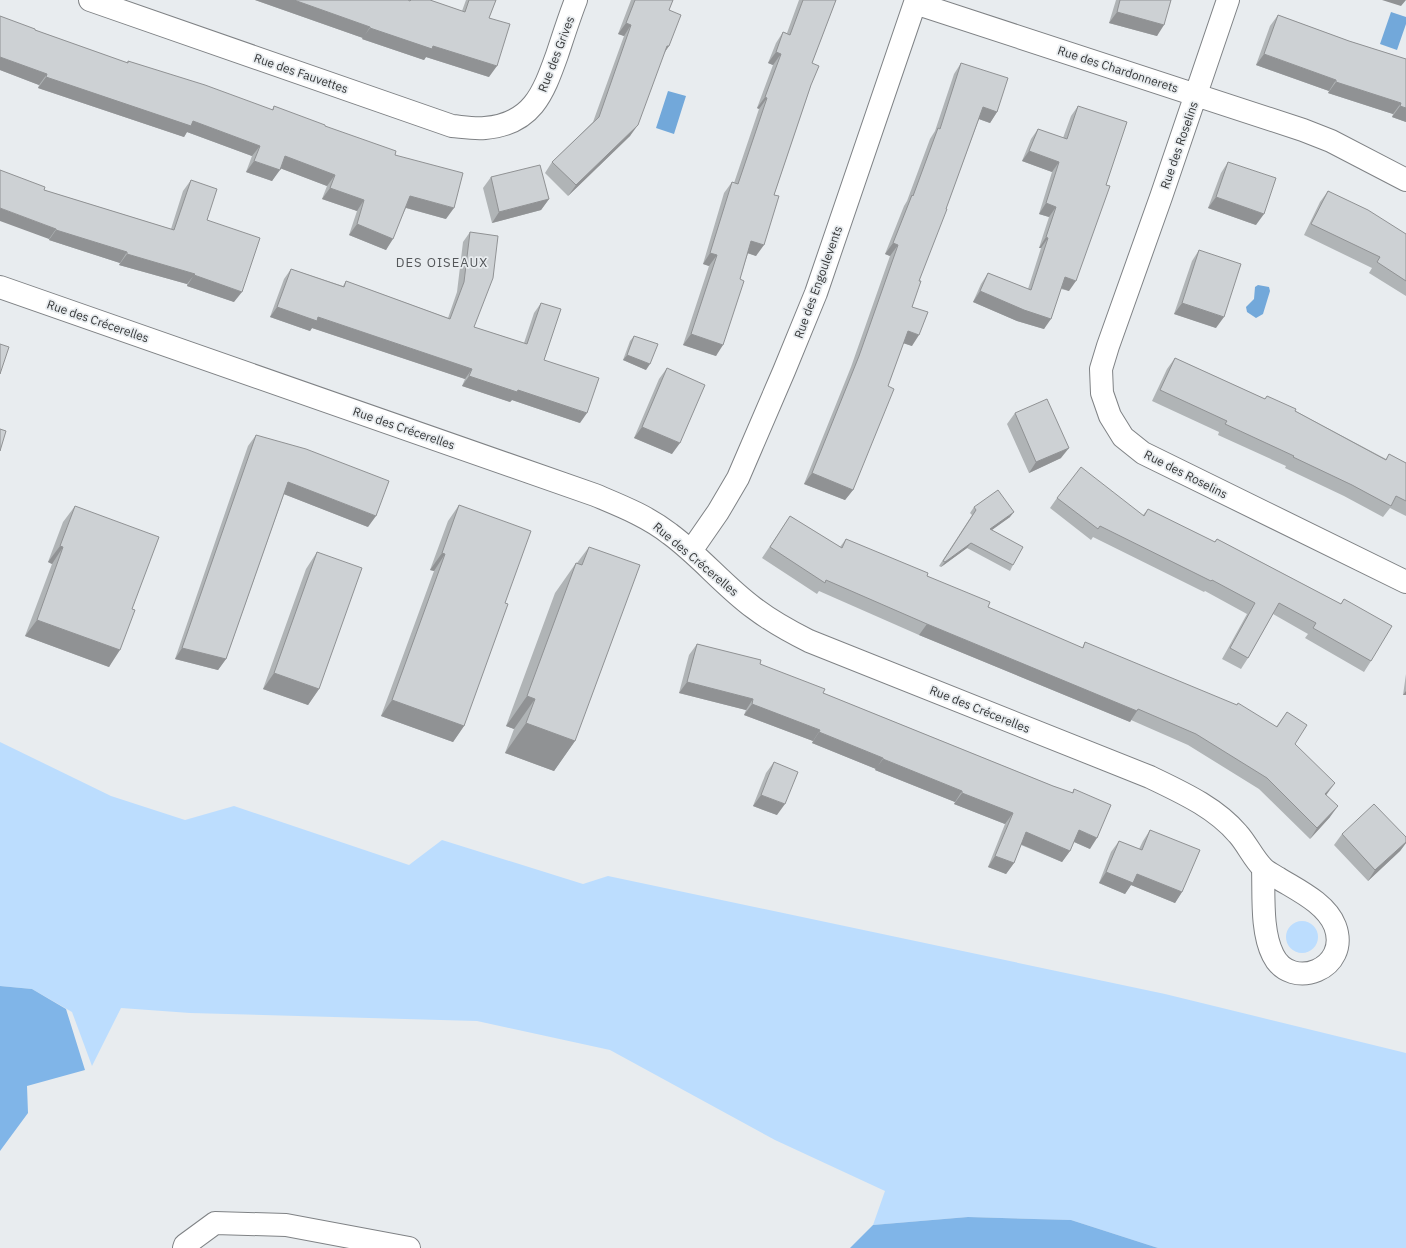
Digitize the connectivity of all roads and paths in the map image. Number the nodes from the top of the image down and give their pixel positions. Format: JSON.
{"nodes":[{"id":1,"x":90,"y":0,"type":"edge"},
{"id":2,"x":576,"y":0,"type":"edge"},
{"id":3,"x":1228,"y":0,"type":"edge"},
{"id":4,"x":915,"y":2,"type":"edge"},
{"id":5,"x":1196,"y":94,"type":"junction"},
{"id":6,"x":513,"y":121,"type":"joint"},
{"id":7,"x":1406,"y":180,"type":"edge"},
{"id":8,"x":0,"y":287,"type":"edge"},
{"id":9,"x":691,"y":551,"type":"junction"},
{"id":10,"x":1406,"y":582,"type":"edge"},
{"id":11,"x":1264,"y":869,"type":"junction"},
{"id":12,"x":184,"y":1248,"type":"edge"},
{"id":13,"x":409,"y":1248,"type":"edge"}],
"edges":[{"from":1,"to":6,"type":"street","name":"Rue des Fauvettes"},
{"from":2,"to":6,"type":"street","name":"Rue des Grives"},
{"from":3,"to":5,"type":"street","name":"Rue des Roselins"},
{"from":4,"to":5,"type":"street","name":"Rue des Chardonnerets"},
{"from":4,"to":9,"type":"street","name":"Rue des Engoulevents"},
{"from":5,"to":7,"type":"street","name":"Rue des Chardonnerets"},
{"from":5,"to":10,"type":"street","name":"Rue des Roselins"},
{"from":8,"to":9,"type":"street","name":"Rue des Crécerelles"},
{"from":9,"to":11,"type":"street","name":"Rue des Crécerelles"},
{"from":11,"to":11,"type":"street","name":"Rue des Crécerelles"},
{"from":12,"to":13,"type":"street"}]}
